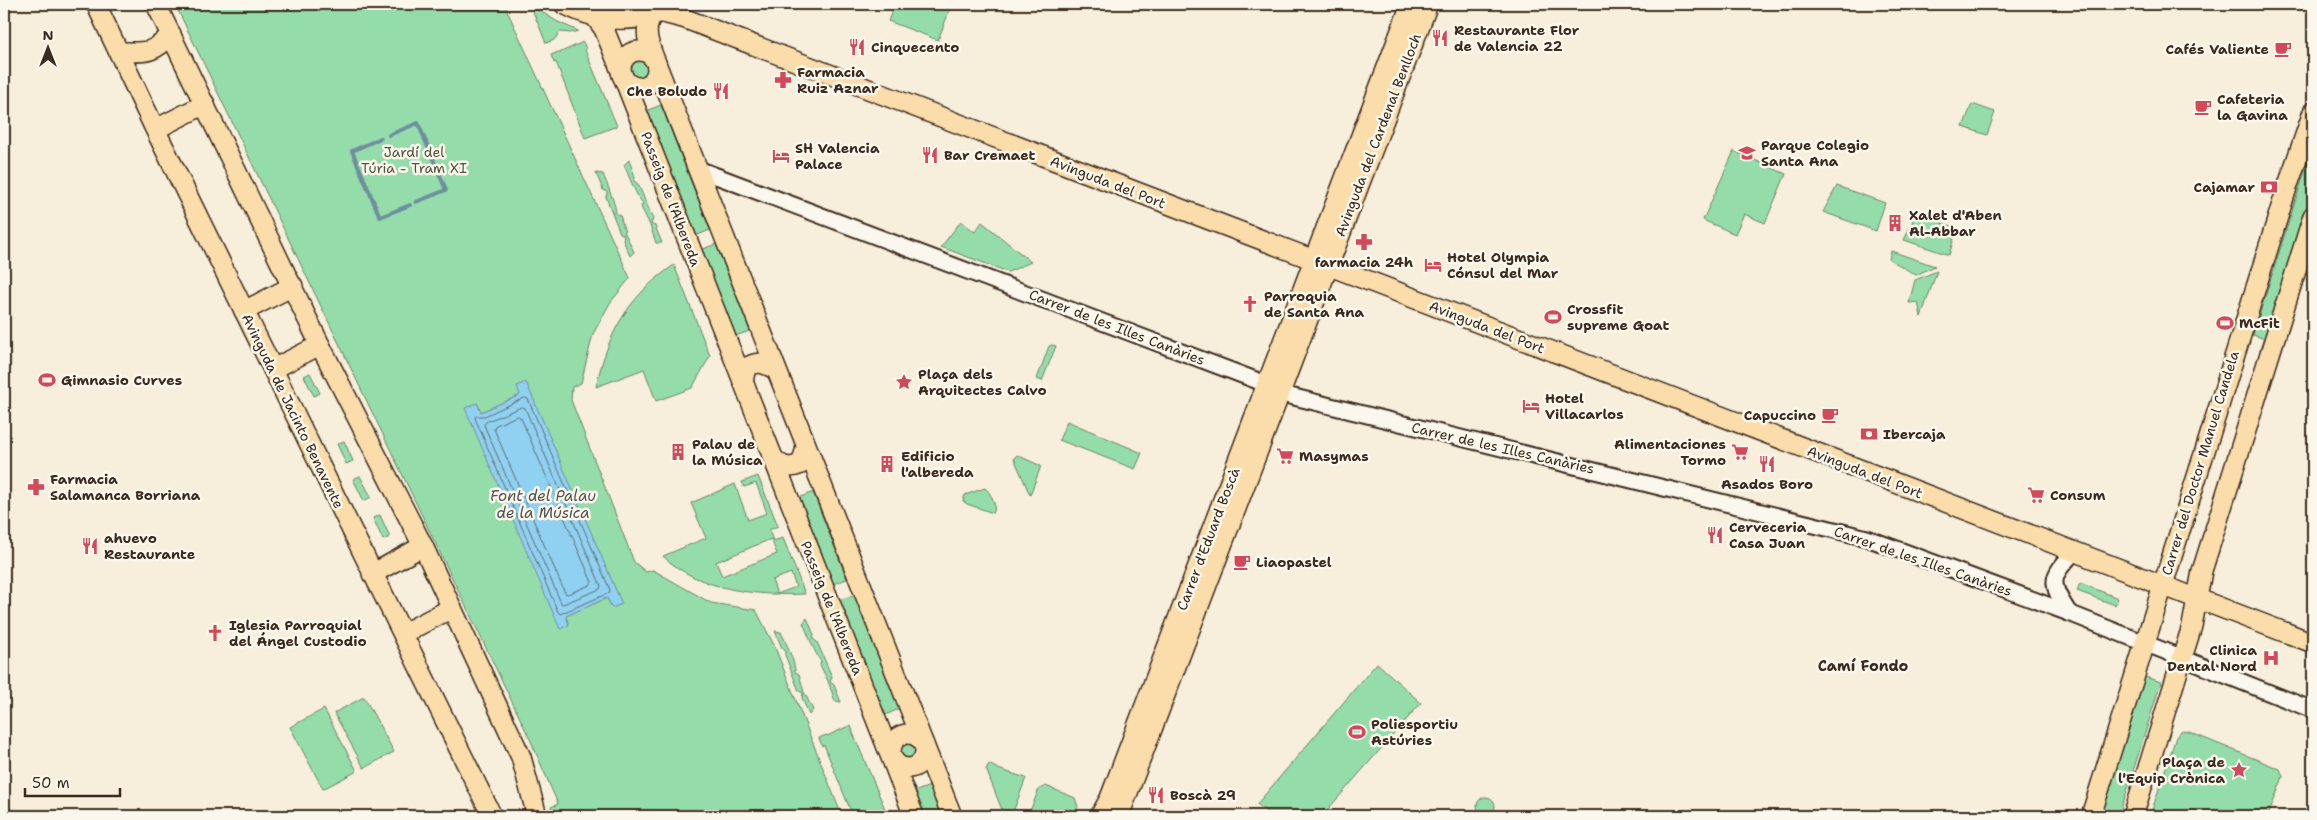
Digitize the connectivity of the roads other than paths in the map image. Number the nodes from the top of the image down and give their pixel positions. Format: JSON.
{"nodes":[{"id":1,"x":96,"y":4,"type":"edge"},
{"id":2,"x":156,"y":4,"type":"edge"},
{"id":3,"x":564,"y":4,"type":"edge"},
{"id":4,"x":1411,"y":4,"type":"edge"},
{"id":5,"x":1428,"y":4,"type":"edge"},
{"id":6,"x":662,"y":10,"type":"edge"},
{"id":7,"x":596,"y":18,"type":"junction"},
{"id":8,"x":171,"y":34,"type":"junction"},
{"id":9,"x":119,"y":52,"type":"junction"},
{"id":10,"x":656,"y":63,"type":"junction"},
{"id":11,"x":622,"y":76,"type":"junction"},
{"id":12,"x":204,"y":104,"type":"junction"},
{"id":13,"x":2313,"y":112,"type":"edge"},
{"id":14,"x":156,"y":130,"type":"junction"},
{"id":15,"x":698,"y":169,"type":"junction"},
{"id":16,"x":2313,"y":216,"type":"edge"},
{"id":17,"x":1320,"y":263,"type":"junction"},
{"id":18,"x":293,"y":286,"type":"junction"},
{"id":19,"x":244,"y":311,"type":"junction"},
{"id":20,"x":320,"y":344,"type":"junction"},
{"id":21,"x":775,"y":369,"type":"junction"},
{"id":22,"x":273,"y":370,"type":"junction"},
{"id":23,"x":743,"y":381,"type":"junction"},
{"id":24,"x":1274,"y":388,"type":"junction"},
{"id":25,"x":806,"y":448,"type":"junction"},
{"id":26,"x":772,"y":457,"type":"junction"},
{"id":27,"x":423,"y":546,"type":"junction"},
{"id":28,"x":2074,"y":552,"type":"junction"},
{"id":29,"x":372,"y":574,"type":"junction"},
{"id":30,"x":2162,"y":586,"type":"junction"},
{"id":31,"x":2198,"y":599,"type":"junction"},
{"id":32,"x":452,"y":608,"type":"junction"},
{"id":33,"x":2069,"y":613,"type":"junction"},
{"id":34,"x":404,"y":633,"type":"junction"},
{"id":35,"x":2144,"y":644,"type":"junction"},
{"id":36,"x":2313,"y":644,"type":"edge"},
{"id":37,"x":2182,"y":659,"type":"junction"},
{"id":38,"x":2313,"y":710,"type":"edge"},
{"id":39,"x":924,"y":745,"type":"junction"},
{"id":40,"x":892,"y":759,"type":"junction"},
{"id":41,"x":492,"y":816,"type":"edge"},
{"id":42,"x":537,"y":816,"type":"edge"},
{"id":43,"x":914,"y":816,"type":"edge"},
{"id":44,"x":952,"y":816,"type":"edge"},
{"id":45,"x":1100,"y":816,"type":"edge"},
{"id":46,"x":1119,"y":816,"type":"edge"},
{"id":47,"x":2091,"y":816,"type":"edge"},
{"id":48,"x":2133,"y":816,"type":"edge"}],
"edges":[{"from":1,"to":9,"type":"main road","name":"Avinguda de Jacinto Benavente"},
{"from":2,"to":8,"type":"main road"},
{"from":3,"to":7,"type":"main road"},
{"from":4,"to":17,"type":"main road","name":"Avinguda del Cardenal Benlloch"},
{"from":5,"to":17,"type":"main road","name":"Avinguda del Cardenal Benlloch"},
{"from":6,"to":7,"type":"main road"},
{"from":6,"to":10,"type":"main road"},
{"from":6,"to":17,"type":"main road","name":"Avinguda del Port"},
{"from":7,"to":11,"type":"main road","name":"Passeig de l'Albereda"},
{"from":8,"to":9,"type":"main road"},
{"from":8,"to":12,"type":"main road"},
{"from":9,"to":14,"type":"main road","name":"Avinguda de Jacinto Benavente"},
{"from":10,"to":11,"type":"main road"},
{"from":10,"to":11,"type":"main road"},
{"from":10,"to":15,"type":"main road"},
{"from":11,"to":23,"type":"main road","name":"Passeig de l'Albereda"},
{"from":12,"to":14,"type":"main road"},
{"from":12,"to":18,"type":"main road"},
{"from":13,"to":30,"type":"main road","name":"Carrer del Doctor Manuel Candela"},
{"from":14,"to":19,"type":"main road","name":"Avinguda de Jacinto Benavente"},
{"from":15,"to":21,"type":"main road"},
{"from":15,"to":24,"type":"street","name":"Carrer de les Illes Canàries"},
{"from":16,"to":31,"type":"main road"},
{"from":17,"to":24,"type":"main road","name":"Carrer d'Eduard Boscà"},
{"from":17,"to":28,"type":"main road","name":"Avinguda del Port"},
{"from":18,"to":19,"type":"main road"},
{"from":18,"to":20,"type":"main road"},
{"from":19,"to":22,"type":"main road","name":"Avinguda de Jacinto Benavente"},
{"from":20,"to":22,"type":"main road"},
{"from":20,"to":27,"type":"main road"},
{"from":21,"to":23,"type":"main road"},
{"from":21,"to":25,"type":"main road"},
{"from":22,"to":29,"type":"main road","name":"Avinguda de Jacinto Benavente"},
{"from":23,"to":26,"type":"main road","name":"Passeig de l'Albereda"},
{"from":24,"to":33,"type":"street","name":"Carrer de les Illes Canàries"},
{"from":24,"to":45,"type":"main road","name":"Carrer d'Eduard Boscà"},
{"from":24,"to":46,"type":"main road","name":"Carrer d'Eduard Boscà"},
{"from":25,"to":26,"type":"main road"},
{"from":25,"to":39,"type":"main road"},
{"from":26,"to":40,"type":"main road","name":"Passeig de l'Albereda"},
{"from":27,"to":29,"type":"main road"},
{"from":27,"to":32,"type":"main road"},
{"from":28,"to":30,"type":"main road","name":"Avinguda del Port"},
{"from":28,"to":33,"type":"street"},
{"from":29,"to":34,"type":"main road","name":"Avinguda de Jacinto Benavente"},
{"from":30,"to":31,"type":"main road","name":"Avinguda del Port"},
{"from":30,"to":35,"type":"main road","name":"Carrer del Doctor Manuel Candela"},
{"from":31,"to":36,"type":"main road","name":"Avinguda del Port"},
{"from":31,"to":37,"type":"main road"},
{"from":32,"to":34,"type":"main road"},
{"from":32,"to":42,"type":"main road"},
{"from":33,"to":35,"type":"street","name":"Carrer de les Illes Canàries"},
{"from":34,"to":41,"type":"main road","name":"Avinguda de Jacinto Benavente"},
{"from":35,"to":37,"type":"street","name":"Carrer de les Illes Canàries"},
{"from":35,"to":47,"type":"main road","name":"Carrer del Doctor Manuel Candela"},
{"from":37,"to":38,"type":"street","name":"Carrer de les Illes Canàries"},
{"from":37,"to":48,"type":"main road"},
{"from":39,"to":40,"type":"main road"},
{"from":39,"to":40,"type":"main road"},
{"from":39,"to":44,"type":"main road"},
{"from":40,"to":43,"type":"main road","name":"Passeig de l'Albereda"}]}
